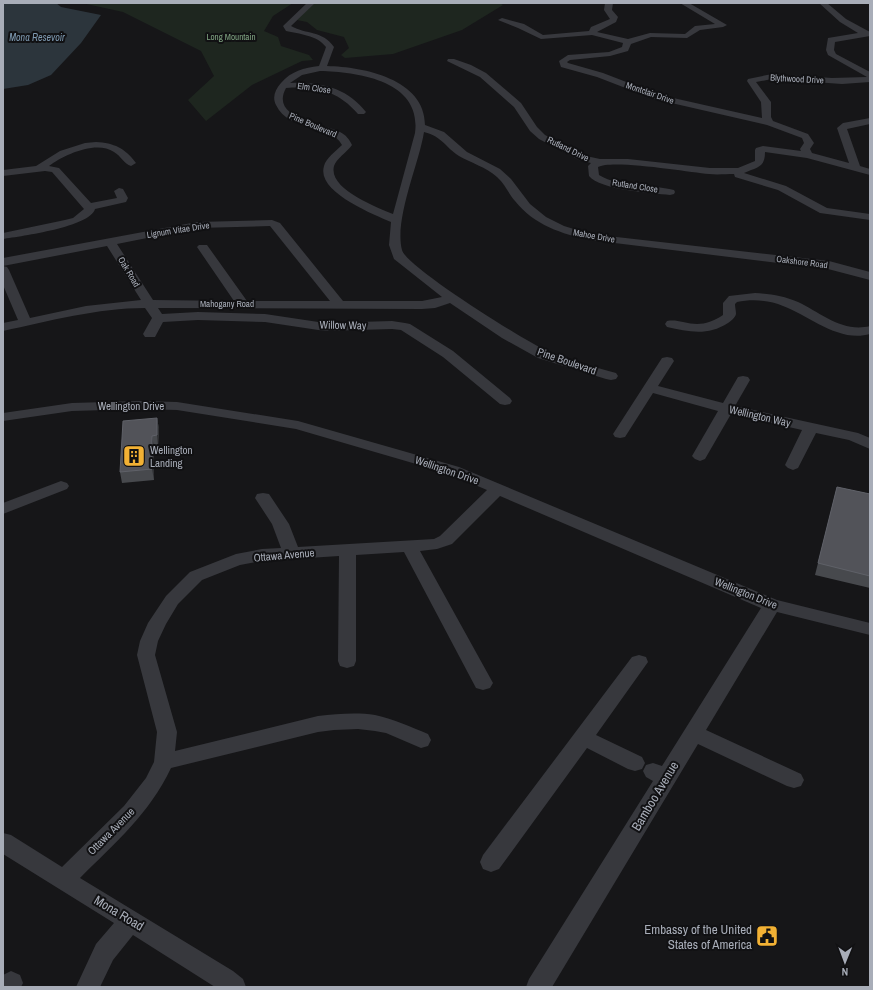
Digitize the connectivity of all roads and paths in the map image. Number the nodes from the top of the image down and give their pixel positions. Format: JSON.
{"nodes":[{"id":1,"x":311,"y":3,"type":"edge"},
{"id":2,"x":610,"y":3,"type":"edge"},
{"id":3,"x":684,"y":3,"type":"edge"},
{"id":4,"x":823,"y":3,"type":"edge"},
{"id":5,"x":502,"y":20,"type":"dead end"},
{"id":6,"x":592,"y":33,"type":"junction"},
{"id":7,"x":868,"y":35,"type":"edge"},
{"id":8,"x":628,"y":42,"type":"junction"},
{"id":9,"x":451,"y":61,"type":"dead end"},
{"id":10,"x":323,"y":68,"type":"junction"},
{"id":11,"x":870,"y":75,"type":"edge"},
{"id":12,"x":870,"y":79,"type":"edge"},
{"id":13,"x":283,"y":86,"type":"junction"},
{"id":14,"x":362,"y":112,"type":"dead end"},
{"id":15,"x":870,"y":121,"type":"edge"},
{"id":16,"x":770,"y":123,"type":"junction"},
{"id":17,"x":420,"y":127,"type":"junction"},
{"id":18,"x":808,"y":155,"type":"junction"},
{"id":19,"x":600,"y":162,"type":"junction"},
{"id":20,"x":131,"y":164,"type":"dead end"},
{"id":21,"x":39,"y":169,"type":"junction"},
{"id":22,"x":856,"y":169,"type":"junction"},
{"id":23,"x":738,"y":171,"type":"junction"},
{"id":24,"x":870,"y":172,"type":"edge"},
{"id":25,"x":3,"y":173,"type":"edge"},
{"id":26,"x":119,"y":191,"type":"dead end"},
{"id":27,"x":670,"y":192,"type":"dead end"},
{"id":28,"x":89,"y":207,"type":"junction"},
{"id":29,"x":870,"y":217,"type":"edge"},
{"id":30,"x":396,"y":220,"type":"junction"},
{"id":31,"x":3,"y":236,"type":"edge"},
{"id":32,"x":110,"y":241,"type":"junction"},
{"id":33,"x":203,"y":247,"type":"dead end"},
{"id":34,"x":733,"y":254,"type":"joint"},
{"id":35,"x":3,"y":262,"type":"edge"},
{"id":36,"x":3,"y":270,"type":"edge"},
{"id":37,"x":870,"y":276,"type":"edge"},
{"id":38,"x":451,"y":298,"type":"junction"},
{"id":39,"x":147,"y":303,"type":"junction"},
{"id":40,"x":243,"y":304,"type":"junction"},
{"id":41,"x":340,"y":305,"type":"junction"},
{"id":42,"x":158,"y":318,"type":"junction"},
{"id":43,"x":25,"y":322,"type":"junction"},
{"id":44,"x":672,"y":324,"type":"dead end"},
{"id":45,"x":3,"y":327,"type":"edge"},
{"id":46,"x":870,"y":330,"type":"edge"},
{"id":47,"x":150,"y":334,"type":"dead end"},
{"id":48,"x":667,"y":361,"type":"dead end"},
{"id":49,"x":610,"y":376,"type":"dead end"},
{"id":50,"x":743,"y":380,"type":"dead end"},
{"id":51,"x":649,"y":388,"type":"junction"},
{"id":52,"x":505,"y":401,"type":"dead end"},
{"id":53,"x":727,"y":409,"type":"junction"},
{"id":54,"x":3,"y":417,"type":"edge"},
{"id":55,"x":811,"y":427,"type":"junction"},
{"id":56,"x":620,"y":434,"type":"dead end"},
{"id":57,"x":870,"y":444,"type":"edge"},
{"id":58,"x":700,"y":456,"type":"dead end"},
{"id":59,"x":793,"y":465,"type":"dead end"},
{"id":60,"x":61,"y":486,"type":"dead end"},
{"id":61,"x":498,"y":489,"type":"junction"},
{"id":62,"x":263,"y":498,"type":"dead end"},
{"id":63,"x":3,"y":509,"type":"edge"},
{"id":64,"x":409,"y":546,"type":"junction"},
{"id":65,"x":348,"y":550,"type":"junction"},
{"id":66,"x":290,"y":553,"type":"junction"},
{"id":67,"x":772,"y":605,"type":"junction"},
{"id":68,"x":870,"y":629,"type":"edge"},
{"id":69,"x":347,"y":661,"type":"dead end"},
{"id":70,"x":639,"y":662,"type":"dead end"},
{"id":71,"x":483,"y":683,"type":"dead end"},
{"id":72,"x":693,"y":733,"type":"junction"},
{"id":73,"x":583,"y":737,"type":"junction"},
{"id":74,"x":421,"y":740,"type":"dead end"},
{"id":75,"x":164,"y":762,"type":"junction"},
{"id":76,"x":651,"y":770,"type":"junction"},
{"id":77,"x":794,"y":780,"type":"dead end"},
{"id":78,"x":3,"y":842,"type":"edge"},
{"id":79,"x":491,"y":862,"type":"dead end"},
{"id":80,"x":63,"y":880,"type":"junction"},
{"id":81,"x":132,"y":920,"type":"junction"},
{"id":82,"x":229,"y":984,"type":"edge"},
{"id":83,"x":88,"y":987,"type":"edge"},
{"id":84,"x":538,"y":987,"type":"edge"}],
"edges":[{"from":1,"to":10,"type":"street"},
{"from":2,"to":6,"type":"street"},
{"from":3,"to":8,"type":"street"},
{"from":4,"to":7,"type":"street"},
{"from":5,"to":6,"type":"street"},
{"from":6,"to":8,"type":"street"},
{"from":7,"to":11,"type":"street"},
{"from":8,"to":16,"type":"street","name":"Montclair Drive"},
{"from":9,"to":19,"type":"street","name":"Rutland Drive"},
{"from":10,"to":13,"type":"street","name":"Pine Boulevard"},
{"from":10,"to":17,"type":"street","name":"Pine Boulevard"},
{"from":12,"to":16,"type":"street","name":"Blythwood Drive"},
{"from":13,"to":14,"type":"street","name":"Elm Close"},
{"from":13,"to":30,"type":"street","name":"Pine Boulevard"},
{"from":15,"to":22,"type":"street"},
{"from":16,"to":18,"type":"street","name":"Montclair Drive"},
{"from":17,"to":30,"type":"street","name":"Pine Boulevard"},
{"from":17,"to":34,"type":"street","name":"Mahoe Drive"},
{"from":18,"to":22,"type":"street"},
{"from":18,"to":23,"type":"street"},
{"from":19,"to":23,"type":"street","name":"Rutland Drive"},
{"from":19,"to":27,"type":"street","name":"Rutland Close"},
{"from":20,"to":21,"type":"street"},
{"from":21,"to":25,"type":"street"},
{"from":21,"to":28,"type":"street"},
{"from":22,"to":24,"type":"street"},
{"from":23,"to":29,"type":"street"},
{"from":26,"to":28,"type":"street"},
{"from":28,"to":31,"type":"street"},
{"from":30,"to":38,"type":"street","name":"Pine Boulevard"},
{"from":32,"to":35,"type":"street","name":"Lignum Vitae Drive"},
{"from":32,"to":39,"type":"street","name":"Oak Road"},
{"from":32,"to":41,"type":"street","name":"Lignum Vitae Drive"},
{"from":33,"to":40,"type":"street"},
{"from":34,"to":37,"type":"street","name":"Oakshore Road"},
{"from":36,"to":43,"type":"street"},
{"from":38,"to":41,"type":"street","name":"Mahogany Road"},
{"from":38,"to":49,"type":"street","name":"Pine Boulevard"},
{"from":39,"to":40,"type":"street","name":"Mahogany Road"},
{"from":39,"to":42,"type":"street"},
{"from":39,"to":43,"type":"street","name":"Mahogany Road"},
{"from":40,"to":41,"type":"street","name":"Mahogany Road"},
{"from":42,"to":47,"type":"street"},
{"from":42,"to":52,"type":"street","name":"Willow Way"},
{"from":43,"to":45,"type":"street","name":"Mahogany Road"},
{"from":44,"to":46,"type":"street"},
{"from":48,"to":51,"type":"street"},
{"from":50,"to":53,"type":"street"},
{"from":51,"to":53,"type":"street","name":"Wellington Way"},
{"from":51,"to":56,"type":"street"},
{"from":53,"to":55,"type":"street","name":"Wellington Way"},
{"from":53,"to":58,"type":"street"},
{"from":54,"to":61,"type":"street","name":"Wellington Drive"},
{"from":55,"to":57,"type":"street","name":"Wellington Way"},
{"from":55,"to":59,"type":"street"},
{"from":60,"to":63,"type":"street"},
{"from":61,"to":64,"type":"street","name":"Ottawa Avenue"},
{"from":61,"to":67,"type":"street","name":"Wellington Drive"},
{"from":62,"to":66,"type":"street"},
{"from":64,"to":65,"type":"street","name":"Ottawa Avenue"},
{"from":64,"to":71,"type":"street"},
{"from":65,"to":66,"type":"street","name":"Ottawa Avenue"},
{"from":65,"to":69,"type":"street"},
{"from":66,"to":75,"type":"street","name":"Ottawa Avenue"},
{"from":67,"to":68,"type":"street","name":"Wellington Drive"},
{"from":67,"to":72,"type":"street","name":"Bamboo Avenue"},
{"from":70,"to":73,"type":"street"},
{"from":72,"to":76,"type":"street","name":"Bamboo Avenue"},
{"from":72,"to":77,"type":"street"},
{"from":73,"to":76,"type":"street"},
{"from":73,"to":79,"type":"street"},
{"from":74,"to":75,"type":"street"},
{"from":75,"to":80,"type":"street","name":"Ottawa Avenue"},
{"from":76,"to":84,"type":"street","name":"Bamboo Avenue"},
{"from":78,"to":80,"type":"street","name":"Mona Road"},
{"from":80,"to":81,"type":"street","name":"Mona Road"},
{"from":81,"to":82,"type":"street","name":"Mona Road"},
{"from":81,"to":83,"type":"street"}]}
